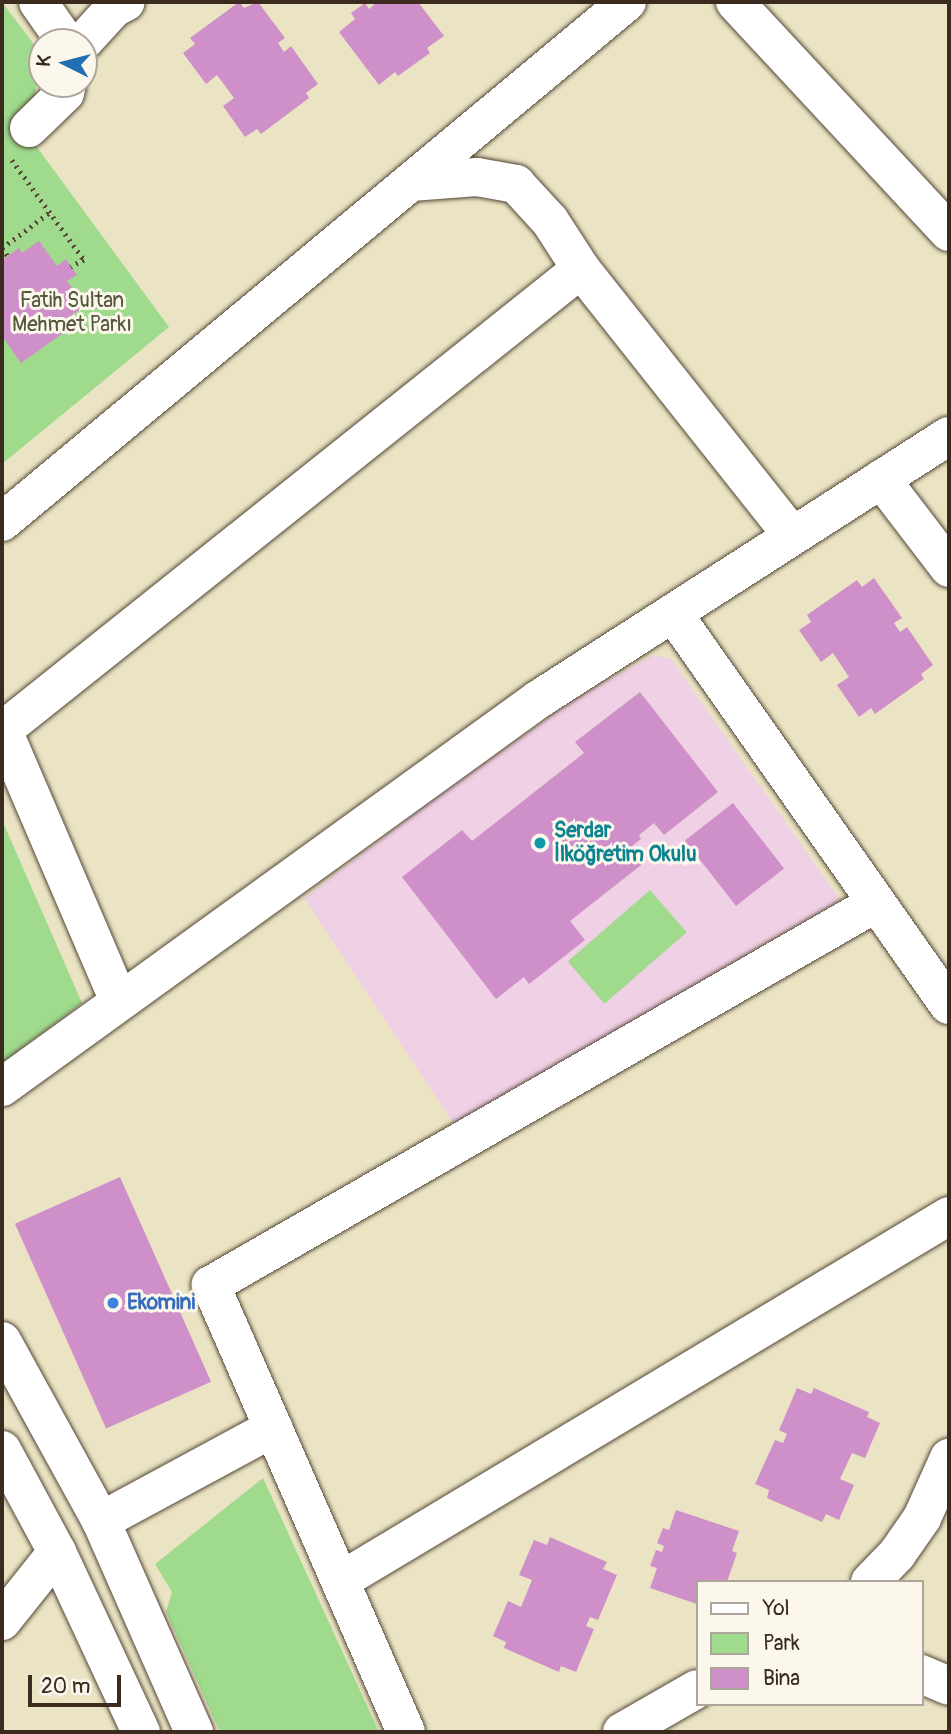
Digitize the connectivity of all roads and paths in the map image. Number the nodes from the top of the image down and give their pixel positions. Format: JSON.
{"nodes":[{"id":1,"x":38,"y":2,"type":"edge"},
{"id":2,"x":126,"y":2,"type":"edge"},
{"id":3,"x":627,"y":2,"type":"edge"},
{"id":4,"x":735,"y":2,"type":"edge"},
{"id":5,"x":56,"y":28,"type":"edge"},
{"id":6,"x":95,"y":28,"type":"edge"},
{"id":7,"x":60,"y":98,"type":"edge"},
{"id":8,"x":19,"y":142,"type":"joint"},
{"id":9,"x":411,"y":182,"type":"junction"},
{"id":10,"x":50,"y":212,"type":"junction"},
{"id":11,"x":949,"y":232,"type":"edge"},
{"id":12,"x":2,"y":248,"type":"edge"},
{"id":13,"x":8,"y":256,"type":"dead end"},
{"id":14,"x":71,"y":267,"type":"dead end"},
{"id":15,"x":581,"y":269,"type":"junction"},
{"id":16,"x":949,"y":436,"type":"edge"},
{"id":17,"x":881,"y":479,"type":"junction"},
{"id":18,"x":2,"y":523,"type":"edge"},
{"id":19,"x":792,"y":536,"type":"junction"},
{"id":20,"x":949,"y":568,"type":"edge"},
{"id":21,"x":673,"y":613,"type":"junction"},
{"id":22,"x":2,"y":729,"type":"edge"},
{"id":23,"x":876,"y":904,"type":"junction"},
{"id":24,"x":118,"y":1001,"type":"junction"},
{"id":25,"x":949,"y":1005,"type":"edge"},
{"id":26,"x":2,"y":1087,"type":"edge"},
{"id":27,"x":949,"y":1216,"type":"edge"},
{"id":28,"x":2,"y":1341,"type":"edge"},
{"id":29,"x":273,"y":1428,"type":"junction"},
{"id":30,"x":2,"y":1450,"type":"edge"},
{"id":31,"x":949,"y":1458,"type":"edge"},
{"id":32,"x":101,"y":1521,"type":"junction"},
{"id":33,"x":58,"y":1552,"type":"junction"},
{"id":34,"x":872,"y":1580,"type":"edge"},
{"id":35,"x":340,"y":1581,"type":"junction"},
{"id":36,"x":2,"y":1621,"type":"edge"},
{"id":37,"x":923,"y":1675,"type":"edge"},
{"id":38,"x":949,"y":1686,"type":"edge"},
{"id":39,"x":696,"y":1690,"type":"edge"},
{"id":40,"x":141,"y":1732,"type":"edge"},
{"id":41,"x":194,"y":1732,"type":"edge"},
{"id":42,"x":406,"y":1732,"type":"edge"},
{"id":43,"x":622,"y":1732,"type":"edge"}],
"edges":[{"from":1,"to":5,"type":"street"},
{"from":2,"to":6,"type":"street"},
{"from":3,"to":9,"type":"street"},
{"from":4,"to":11,"type":"street"},
{"from":7,"to":8,"type":"street"},
{"from":8,"to":10,"type":"path"},
{"from":9,"to":15,"type":"street"},
{"from":9,"to":18,"type":"street"},
{"from":10,"to":12,"type":"path"},
{"from":10,"to":14,"type":"path"},
{"from":12,"to":13,"type":"path"},
{"from":15,"to":19,"type":"street"},
{"from":15,"to":22,"type":"street"},
{"from":16,"to":17,"type":"street"},
{"from":17,"to":19,"type":"street"},
{"from":17,"to":20,"type":"street"},
{"from":19,"to":21,"type":"street"},
{"from":21,"to":23,"type":"street"},
{"from":21,"to":24,"type":"street"},
{"from":22,"to":24,"type":"street"},
{"from":23,"to":25,"type":"street"},
{"from":23,"to":29,"type":"street"},
{"from":24,"to":26,"type":"street"},
{"from":27,"to":35,"type":"street"},
{"from":28,"to":32,"type":"street"},
{"from":29,"to":32,"type":"street"},
{"from":29,"to":35,"type":"street"},
{"from":30,"to":33,"type":"street"},
{"from":31,"to":34,"type":"street"},
{"from":32,"to":41,"type":"street"},
{"from":33,"to":36,"type":"street"},
{"from":33,"to":40,"type":"street"},
{"from":35,"to":42,"type":"street"},
{"from":37,"to":38,"type":"street"},
{"from":39,"to":43,"type":"street"}]}
